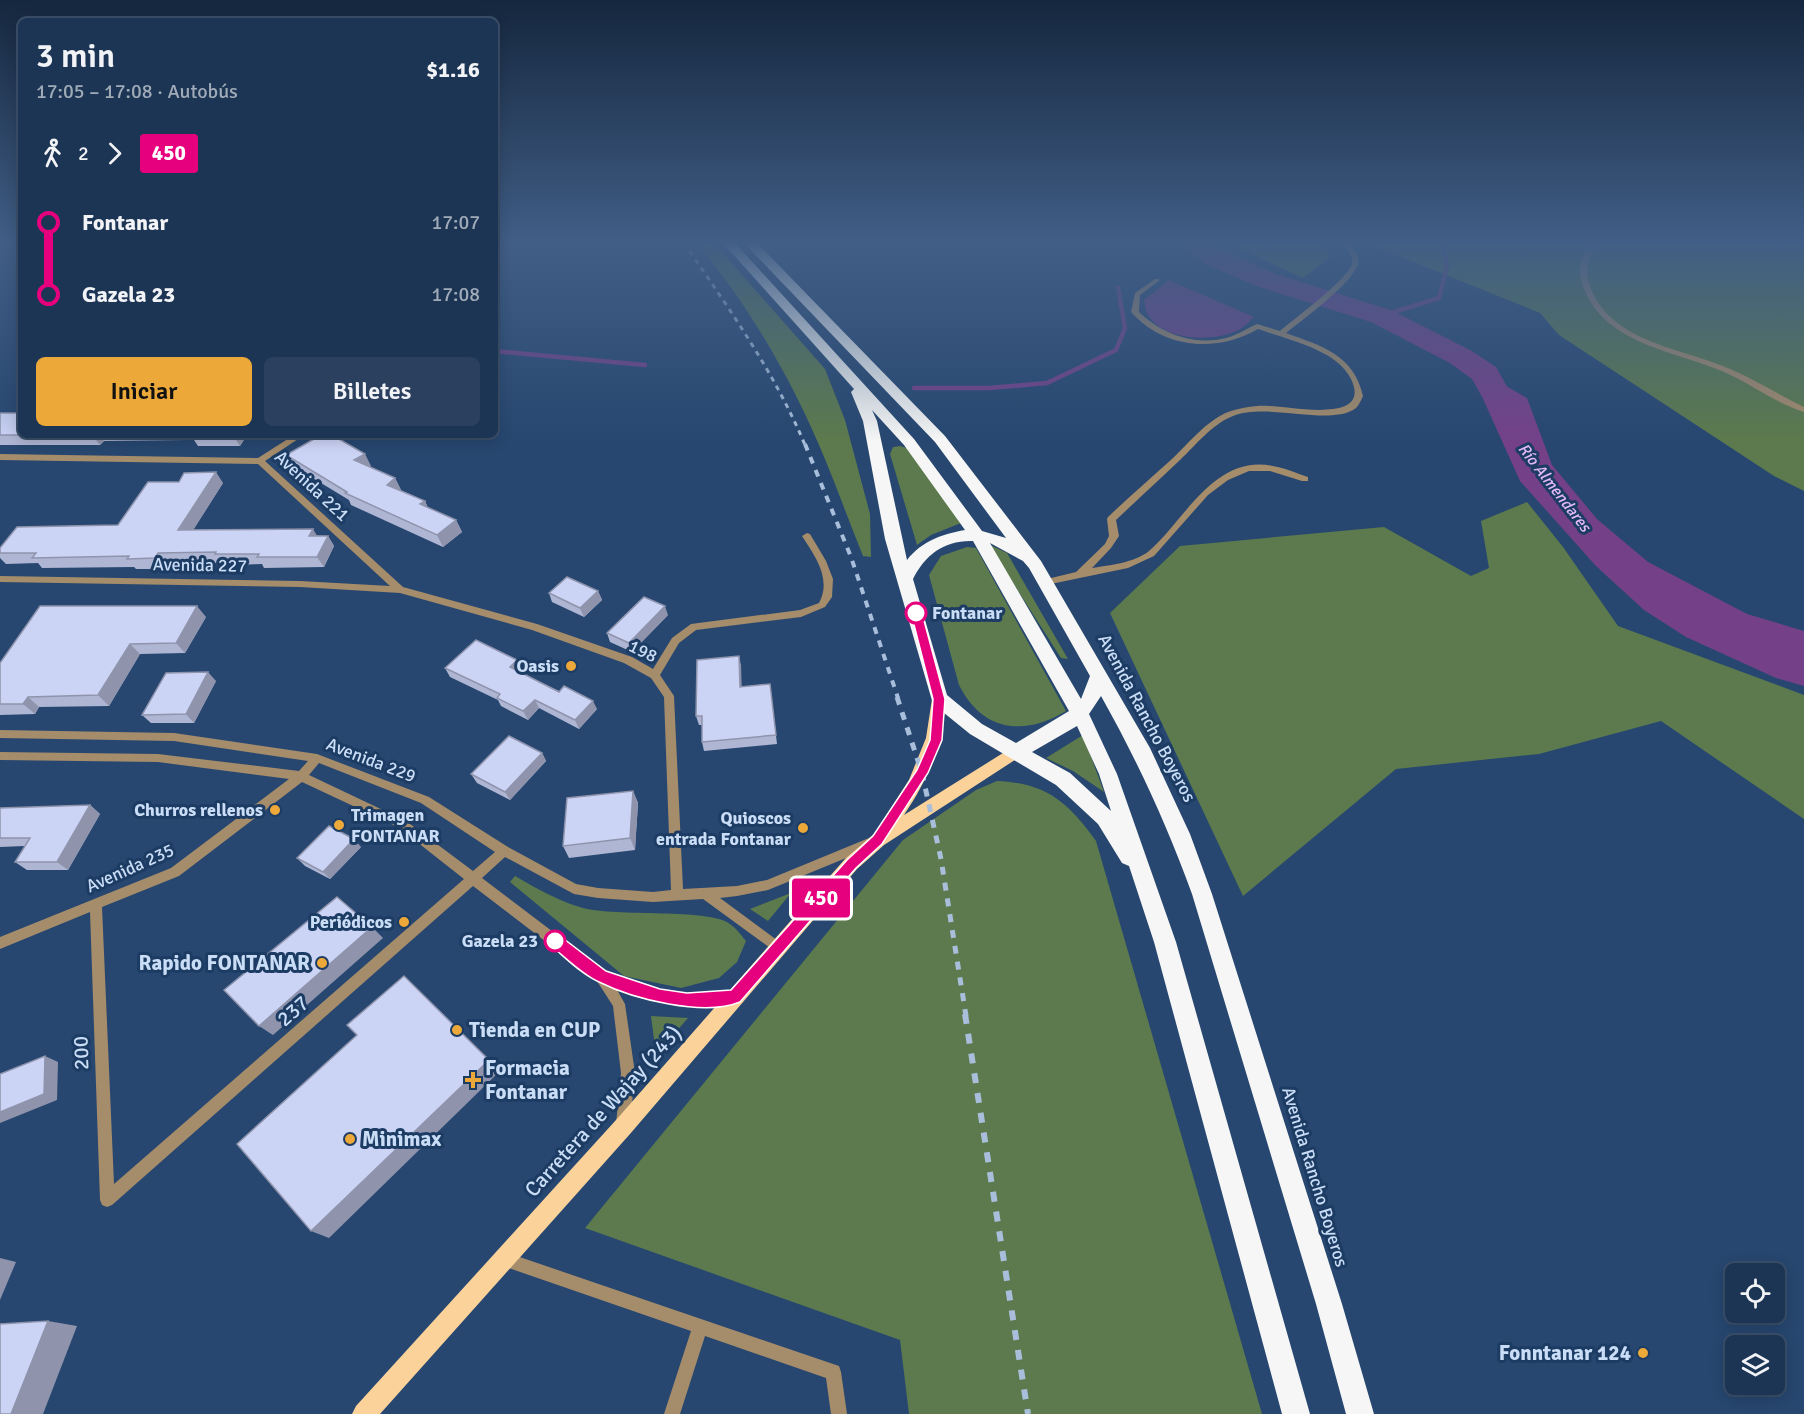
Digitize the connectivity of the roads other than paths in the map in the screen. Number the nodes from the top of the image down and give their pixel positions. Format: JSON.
{"nodes":[{"id":1,"x":789,"y":309,"type":"edge"},
{"id":2,"x":814,"y":309,"type":"edge"},
{"id":3,"x":1135,"y":309,"type":"edge"},
{"id":4,"x":1310,"y":309,"type":"edge"},
{"id":5,"x":1599,"y":309,"type":"edge"},
{"id":6,"x":1281,"y":334,"type":"junction"},
{"id":7,"x":842,"y":368,"type":"junction"},
{"id":8,"x":1804,"y":410,"type":"edge"},
{"id":9,"x":295,"y":438,"type":"edge"},
{"id":10,"x":0,"y":457,"type":"edge"},
{"id":11,"x":260,"y":460,"type":"junction"},
{"id":12,"x":1305,"y":479,"type":"dead end"},
{"id":13,"x":807,"y":536,"type":"dead end"},
{"id":14,"x":978,"y":536,"type":"junction"},
{"id":15,"x":1035,"y":565,"type":"junction"},
{"id":16,"x":1080,"y":574,"type":"junction"},
{"id":17,"x":906,"y":577,"type":"junction"},
{"id":18,"x":0,"y":579,"type":"edge"},
{"id":19,"x":1046,"y":582,"type":"junction"},
{"id":20,"x":400,"y":590,"type":"junction"},
{"id":21,"x":656,"y":675,"type":"junction"},
{"id":22,"x":1099,"y":675,"type":"junction"},
{"id":23,"x":939,"y":699,"type":"junction"},
{"id":24,"x":1080,"y":714,"type":"junction"},
{"id":25,"x":0,"y":734,"type":"edge"},
{"id":26,"x":1016,"y":752,"type":"junction"},
{"id":27,"x":0,"y":756,"type":"edge"},
{"id":28,"x":317,"y":758,"type":"junction"},
{"id":29,"x":301,"y":776,"type":"junction"},
{"id":30,"x":878,"y":840,"type":"junction"},
{"id":31,"x":504,"y":851,"type":"junction"},
{"id":32,"x":474,"y":879,"type":"junction"},
{"id":33,"x":1148,"y":890,"type":"junction"},
{"id":34,"x":706,"y":894,"type":"junction"},
{"id":35,"x":677,"y":896,"type":"junction"},
{"id":36,"x":96,"y":904,"type":"junction"},
{"id":37,"x":0,"y":943,"type":"edge"},
{"id":38,"x":777,"y":947,"type":"junction"},
{"id":39,"x":602,"y":977,"type":"junction"},
{"id":40,"x":735,"y":997,"type":"junction"},
{"id":41,"x":623,"y":1127,"type":"junction"},
{"id":42,"x":107,"y":1200,"type":"joint"},
{"id":43,"x":502,"y":1259,"type":"junction"},
{"id":44,"x":700,"y":1327,"type":"junction"},
{"id":45,"x":364,"y":1414,"type":"edge"},
{"id":46,"x":672,"y":1414,"type":"edge"},
{"id":47,"x":839,"y":1414,"type":"edge"},
{"id":48,"x":1296,"y":1414,"type":"edge"},
{"id":49,"x":1360,"y":1414,"type":"edge"}],
"edges":[{"from":1,"to":7,"type":"highway"},
{"from":2,"to":15,"type":"highway","name":"Avenida Rancho Boyeros"},
{"from":3,"to":6,"type":"street"},
{"from":4,"to":6,"type":"street"},
{"from":5,"to":8,"type":"street"},
{"from":6,"to":16,"type":"street"},
{"from":7,"to":14,"type":"highway"},
{"from":7,"to":17,"type":"highway"},
{"from":9,"to":11,"type":"street"},
{"from":10,"to":11,"type":"street","name":"Avenida 221"},
{"from":11,"to":20,"type":"street","name":"Avenida 221"},
{"from":12,"to":16,"type":"street"},
{"from":13,"to":21,"type":"street"},
{"from":14,"to":15,"type":"highway"},
{"from":14,"to":17,"type":"highway"},
{"from":14,"to":24,"type":"highway"},
{"from":15,"to":19,"type":"highway","name":"Avenida Rancho Boyeros"},
{"from":16,"to":19,"type":"street"},
{"from":17,"to":23,"type":"highway"},
{"from":18,"to":20,"type":"street","name":"Avenida 227"},
{"from":19,"to":22,"type":"highway","name":"Avenida Rancho Boyeros"},
{"from":20,"to":21,"type":"street","name":"198"},
{"from":21,"to":35,"type":"street","name":"198"},
{"from":22,"to":24,"type":"highway"},
{"from":22,"to":49,"type":"highway","name":"Avenida Rancho Boyeros"},
{"from":23,"to":26,"type":"highway"},
{"from":23,"to":30,"type":"main road","name":"Carretera de Wajay (243)"},
{"from":24,"to":26,"type":"highway"},
{"from":24,"to":33,"type":"highway"},
{"from":25,"to":28,"type":"street","name":"Avenida 229"},
{"from":26,"to":30,"type":"main road","name":"Carretera de Wajay (243)"},
{"from":26,"to":33,"type":"highway"},
{"from":27,"to":29,"type":"street"},
{"from":28,"to":29,"type":"street","name":"Avenida 235"},
{"from":28,"to":31,"type":"street","name":"Avenida 229"},
{"from":29,"to":32,"type":"street"},
{"from":29,"to":36,"type":"street","name":"Avenida 235"},
{"from":30,"to":34,"type":"street","name":"Avenida 229"},
{"from":30,"to":38,"type":"main road","name":"Carretera de Wajay (243)"},
{"from":31,"to":32,"type":"street","name":"237"},
{"from":31,"to":35,"type":"street","name":"Avenida 229"},
{"from":32,"to":39,"type":"street"},
{"from":32,"to":42,"type":"street","name":"237"},
{"from":33,"to":48,"type":"highway"},
{"from":34,"to":35,"type":"street","name":"Avenida 229"},
{"from":34,"to":38,"type":"street"},
{"from":36,"to":37,"type":"street","name":"Avenida 235"},
{"from":36,"to":42,"type":"street","name":"200"},
{"from":38,"to":40,"type":"main road","name":"Carretera de Wajay (243)"},
{"from":39,"to":40,"type":"street"},
{"from":39,"to":41,"type":"street"},
{"from":40,"to":41,"type":"main road","name":"Carretera de Wajay (243)"},
{"from":41,"to":43,"type":"main road","name":"Carretera de Wajay (243)"},
{"from":43,"to":44,"type":"street"},
{"from":43,"to":45,"type":"main road","name":"Carretera de Wajay (243)"},
{"from":44,"to":46,"type":"street"},
{"from":44,"to":47,"type":"street"}]}
